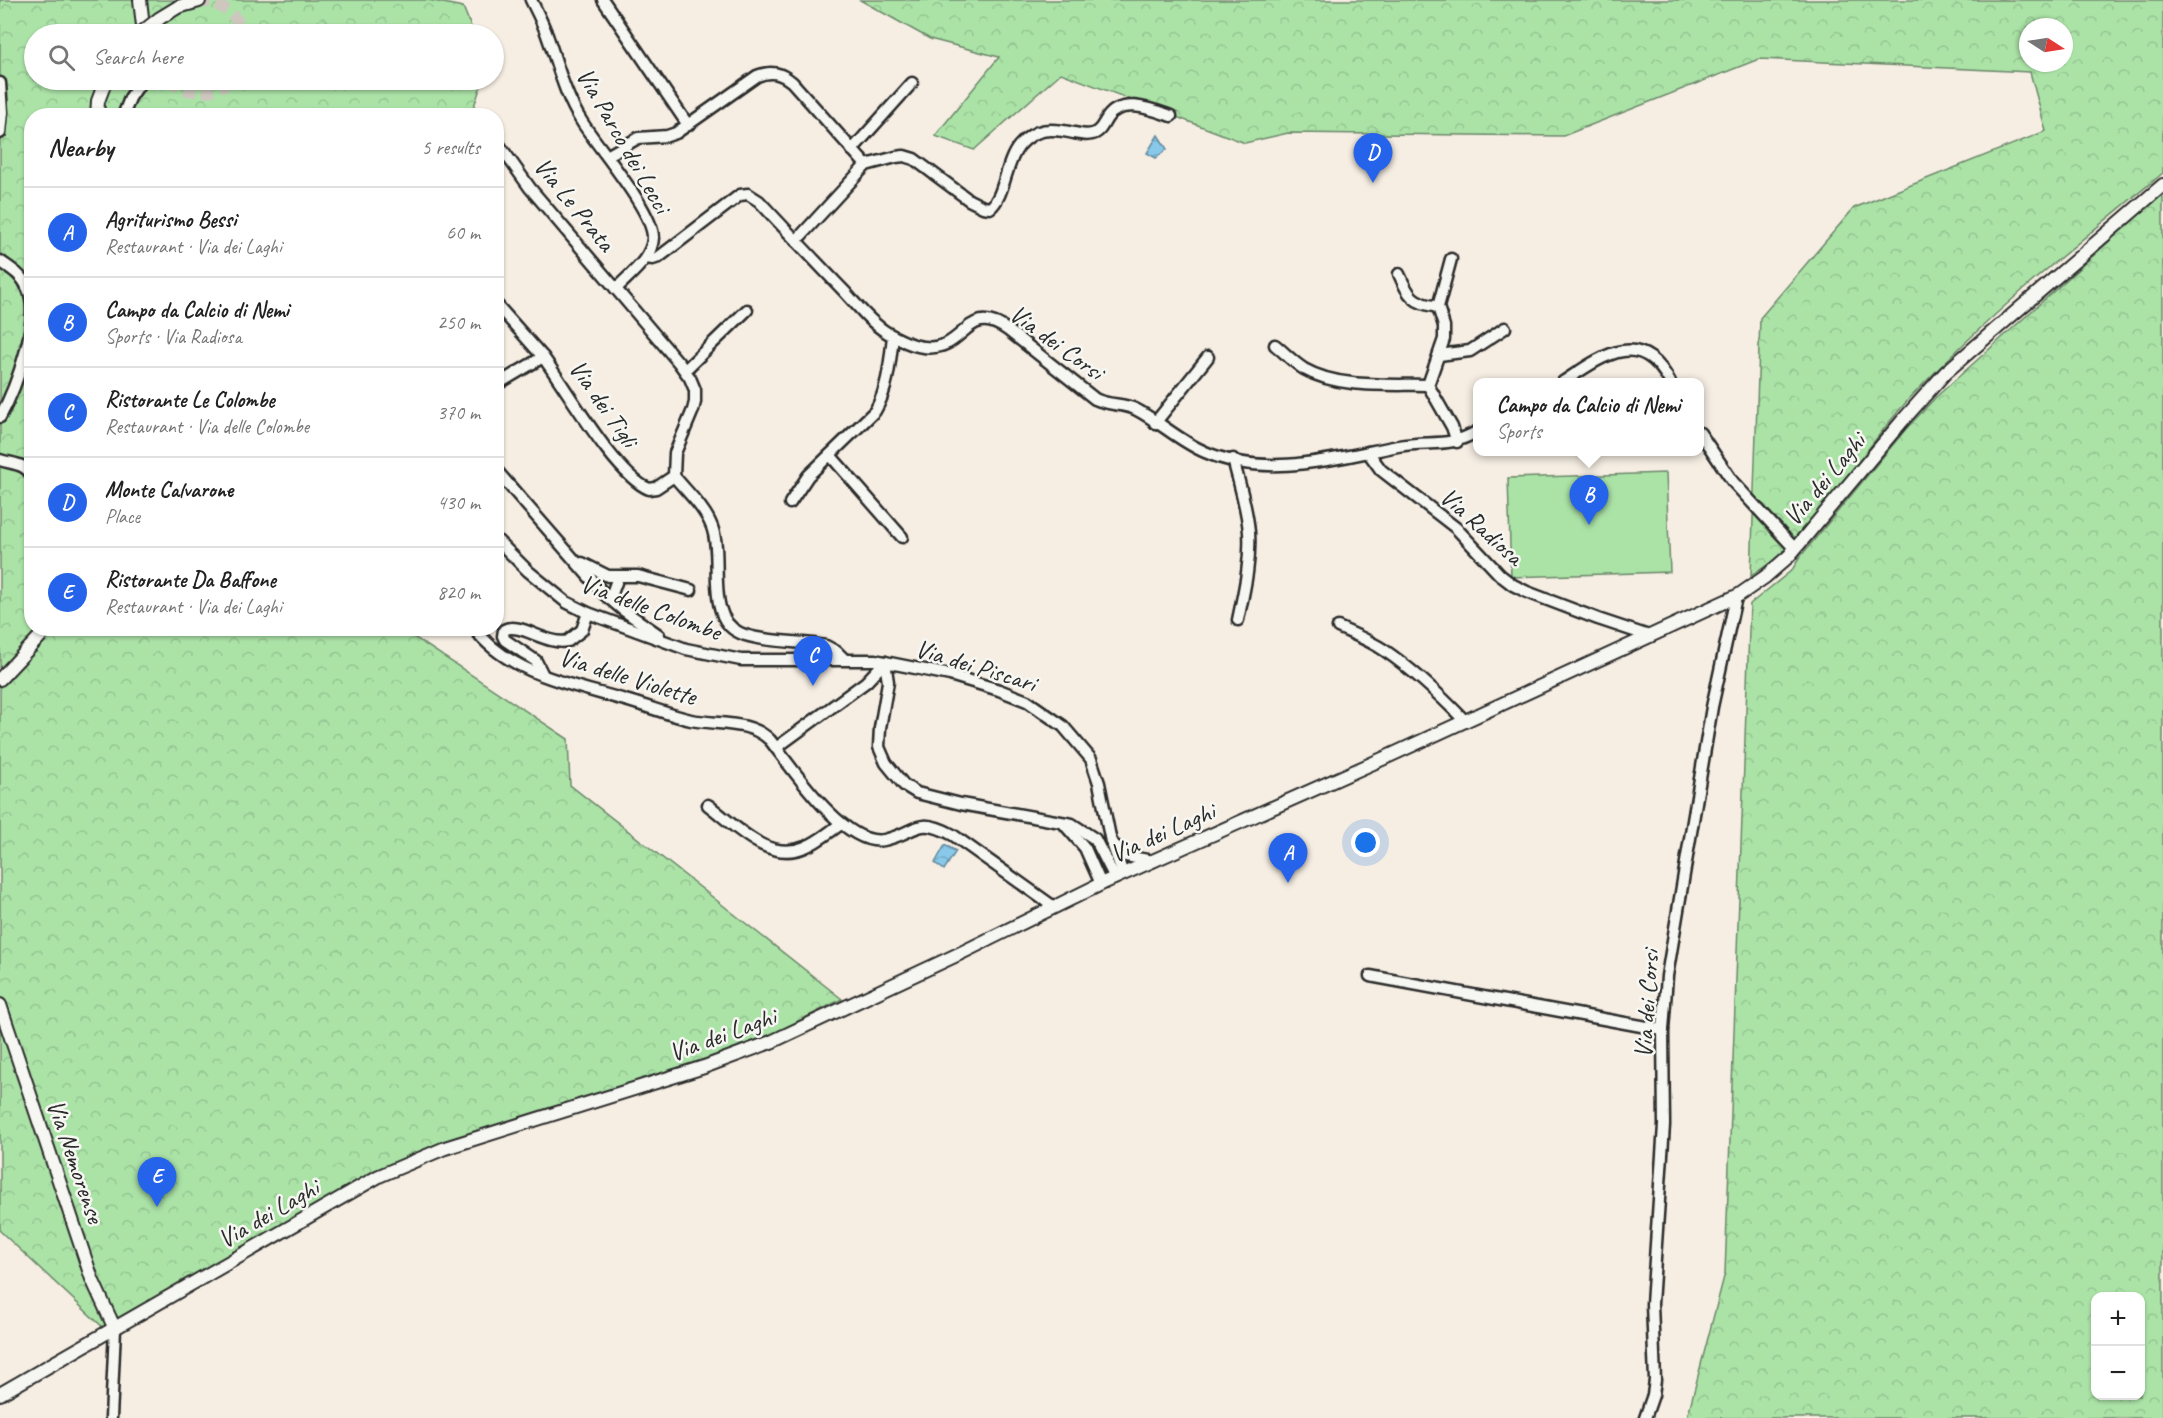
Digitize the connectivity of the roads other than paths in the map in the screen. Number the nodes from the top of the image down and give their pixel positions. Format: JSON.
{"nodes":[{"id":1,"x":140,"y":0,"type":"edge"},
{"id":2,"x":531,"y":0,"type":"edge"},
{"id":3,"x":603,"y":0,"type":"edge"},
{"id":4,"x":195,"y":1,"type":"edge"},
{"id":5,"x":141,"y":24,"type":"edge"},
{"id":6,"x":153,"y":24,"type":"edge"},
{"id":7,"x":0,"y":83,"type":"edge"},
{"id":8,"x":912,"y":83,"type":"dead end"},
{"id":9,"x":102,"y":90,"type":"edge"},
{"id":10,"x":135,"y":90,"type":"edge"},
{"id":11,"x":98,"y":108,"type":"edge"},
{"id":12,"x":126,"y":108,"type":"edge"},
{"id":13,"x":1171,"y":116,"type":"dead end"},
{"id":14,"x":688,"y":125,"type":"junction"},
{"id":15,"x":0,"y":133,"type":"edge"},
{"id":16,"x":852,"y":150,"type":"junction"},
{"id":17,"x":504,"y":152,"type":"edge"},
{"id":18,"x":607,"y":156,"type":"junction"},
{"id":19,"x":866,"y":165,"type":"junction"},
{"id":20,"x":2163,"y":185,"type":"edge"},
{"id":21,"x":796,"y":242,"type":"junction"},
{"id":22,"x":646,"y":258,"type":"junction"},
{"id":23,"x":1451,"y":259,"type":"dead end"},
{"id":24,"x":0,"y":261,"type":"edge"},
{"id":25,"x":1399,"y":274,"type":"dead end"},
{"id":26,"x":24,"y":282,"type":"edge"},
{"id":27,"x":616,"y":289,"type":"junction"},
{"id":28,"x":1438,"y":307,"type":"junction"},
{"id":29,"x":747,"y":310,"type":"dead end"},
{"id":30,"x":504,"y":312,"type":"edge"},
{"id":31,"x":1505,"y":328,"type":"dead end"},
{"id":32,"x":893,"y":336,"type":"junction"},
{"id":33,"x":1275,"y":345,"type":"dead end"},
{"id":34,"x":1439,"y":355,"type":"junction"},
{"id":35,"x":24,"y":356,"type":"edge"},
{"id":36,"x":543,"y":357,"type":"junction"},
{"id":37,"x":1208,"y":357,"type":"dead end"},
{"id":38,"x":685,"y":370,"type":"junction"},
{"id":39,"x":1570,"y":378,"type":"edge"},
{"id":40,"x":1668,"y":378,"type":"edge"},
{"id":41,"x":504,"y":382,"type":"edge"},
{"id":42,"x":1428,"y":385,"type":"junction"},
{"id":43,"x":0,"y":417,"type":"edge"},
{"id":44,"x":1155,"y":423,"type":"junction"},
{"id":45,"x":1473,"y":434,"type":"edge"},
{"id":46,"x":1704,"y":439,"type":"edge"},
{"id":47,"x":1457,"y":442,"type":"junction"},
{"id":48,"x":1368,"y":452,"type":"junction"},
{"id":49,"x":830,"y":455,"type":"junction"},
{"id":50,"x":1233,"y":459,"type":"junction"},
{"id":51,"x":0,"y":460,"type":"edge"},
{"id":52,"x":24,"y":466,"type":"edge"},
{"id":53,"x":674,"y":476,"type":"junction"},
{"id":54,"x":504,"y":479,"type":"edge"},
{"id":55,"x":790,"y":503,"type":"dead end"},
{"id":56,"x":903,"y":537,"type":"dead end"},
{"id":57,"x":504,"y":547,"type":"edge"},
{"id":58,"x":1795,"y":549,"type":"junction"},
{"id":59,"x":572,"y":556,"type":"junction"},
{"id":60,"x":618,"y":577,"type":"junction"},
{"id":61,"x":691,"y":590,"type":"dead end"},
{"id":62,"x":1736,"y":597,"type":"junction"},
{"id":63,"x":610,"y":599,"type":"junction"},
{"id":64,"x":588,"y":613,"type":"junction"},
{"id":65,"x":1238,"y":620,"type":"dead end"},
{"id":66,"x":1338,"y":627,"type":"dead end"},
{"id":67,"x":504,"y":630,"type":"edge"},
{"id":68,"x":40,"y":636,"type":"edge"},
{"id":69,"x":480,"y":636,"type":"edge"},
{"id":70,"x":502,"y":636,"type":"edge"},
{"id":71,"x":1649,"y":636,"type":"junction"},
{"id":72,"x":674,"y":645,"type":"junction"},
{"id":73,"x":844,"y":659,"type":"junction"},
{"id":74,"x":885,"y":662,"type":"junction"},
{"id":75,"x":543,"y":675,"type":"junction"},
{"id":76,"x":0,"y":679,"type":"edge"},
{"id":77,"x":1465,"y":721,"type":"junction"},
{"id":78,"x":776,"y":748,"type":"junction"},
{"id":79,"x":708,"y":805,"type":"dead end"},
{"id":80,"x":1060,"y":821,"type":"junction"},
{"id":81,"x":841,"y":824,"type":"junction"},
{"id":82,"x":1111,"y":842,"type":"junction"},
{"id":83,"x":1154,"y":861,"type":"junction"},
{"id":84,"x":1119,"y":876,"type":"junction"},
{"id":85,"x":1101,"y":884,"type":"junction"},
{"id":86,"x":1054,"y":907,"type":"junction"},
{"id":87,"x":1370,"y":976,"type":"dead end"},
{"id":88,"x":0,"y":1005,"type":"edge"},
{"id":89,"x":1663,"y":1030,"type":"junction"},
{"id":90,"x":115,"y":1329,"type":"junction"},
{"id":91,"x":0,"y":1394,"type":"edge"},
{"id":92,"x":111,"y":1418,"type":"edge"},
{"id":93,"x":1645,"y":1418,"type":"edge"}],
"edges":[{"from":1,"to":5,"type":"main road"},
{"from":2,"to":18,"type":"street","name":"Via Parco dei Lecci"},
{"from":3,"to":14,"type":"street"},
{"from":4,"to":6,"type":"main road","bridge":true},
{"from":7,"to":15,"type":"street"},
{"from":8,"to":16,"type":"street"},
{"from":9,"to":11,"type":"main road"},
{"from":10,"to":12,"type":"street"},
{"from":13,"to":19,"type":"street"},
{"from":14,"to":16,"type":"street"},
{"from":14,"to":18,"type":"street"},
{"from":16,"to":19,"type":"street"},
{"from":17,"to":27,"type":"street","name":"Via Le Prata"},
{"from":18,"to":22,"type":"street","name":"Via Parco dei Lecci"},
{"from":19,"to":21,"type":"street"},
{"from":20,"to":58,"type":"main road","name":"Via dei Laghi"},
{"from":21,"to":22,"type":"street","name":"Via dei Corsi"},
{"from":21,"to":32,"type":"street","name":"Via dei Corsi"},
{"from":22,"to":27,"type":"street"},
{"from":23,"to":28,"type":"street"},
{"from":24,"to":26,"type":"street"},
{"from":25,"to":28,"type":"street"},
{"from":27,"to":38,"type":"street"},
{"from":28,"to":34,"type":"street"},
{"from":29,"to":38,"type":"street"},
{"from":30,"to":36,"type":"street"},
{"from":31,"to":34,"type":"street"},
{"from":32,"to":44,"type":"street","name":"Via dei Corsi"},
{"from":32,"to":49,"type":"street"},
{"from":33,"to":42,"type":"street"},
{"from":34,"to":42,"type":"street"},
{"from":35,"to":43,"type":"street"},
{"from":36,"to":41,"type":"street","name":"Via dei Tigli"},
{"from":36,"to":53,"type":"street","name":"Via dei Tigli"},
{"from":37,"to":44,"type":"street"},
{"from":38,"to":53,"type":"street"},
{"from":39,"to":40,"type":"street"},
{"from":42,"to":47,"type":"street"},
{"from":44,"to":50,"type":"street","name":"Via dei Corsi"},
{"from":45,"to":47,"type":"street","name":"Via dei Corsi"},
{"from":46,"to":58,"type":"street"},
{"from":47,"to":48,"type":"street","name":"Via dei Corsi"},
{"from":48,"to":50,"type":"street","name":"Via dei Corsi"},
{"from":48,"to":71,"type":"street","name":"Via Radiosa"},
{"from":49,"to":55,"type":"street"},
{"from":49,"to":56,"type":"street"},
{"from":50,"to":65,"type":"street"},
{"from":51,"to":52,"type":"street"},
{"from":53,"to":73,"type":"street"},
{"from":54,"to":59,"type":"street"},
{"from":57,"to":64,"type":"street","name":"Via delle Colombe"},
{"from":58,"to":62,"type":"main road","name":"Via dei Laghi"},
{"from":59,"to":60,"type":"street"},
{"from":59,"to":63,"type":"street"},
{"from":60,"to":61,"type":"street"},
{"from":60,"to":63,"type":"street"},
{"from":62,"to":71,"type":"main road","name":"Via dei Laghi"},
{"from":62,"to":89,"type":"street","name":"Via dei Corsi"},
{"from":63,"to":72,"type":"street"},
{"from":64,"to":67,"type":"street"},
{"from":64,"to":72,"type":"street","name":"Via delle Colombe"},
{"from":66,"to":77,"type":"street"},
{"from":68,"to":76,"type":"main road"},
{"from":69,"to":75,"type":"street","name":"Via delle Violette"},
{"from":70,"to":75,"type":"street"},
{"from":71,"to":77,"type":"main road","name":"Via dei Laghi"},
{"from":72,"to":73,"type":"street","name":"Via delle Colombe"},
{"from":73,"to":74,"type":"street","name":"Via delle Colombe"},
{"from":74,"to":78,"type":"street"},
{"from":74,"to":80,"type":"street"},
{"from":74,"to":82,"type":"street","name":"Via dei Piscari"},
{"from":75,"to":78,"type":"street","name":"Via delle Violette"},
{"from":77,"to":83,"type":"main road","name":"Via dei Laghi"},
{"from":78,"to":81,"type":"street","name":"Via delle Violette"},
{"from":79,"to":81,"type":"street"},
{"from":80,"to":84,"type":"street"},
{"from":80,"to":85,"type":"street"},
{"from":81,"to":86,"type":"street","name":"Via delle Violette"},
{"from":82,"to":83,"type":"street"},
{"from":82,"to":84,"type":"street","name":"Via dei Piscari"},
{"from":83,"to":84,"type":"main road","name":"Via dei Laghi"},
{"from":84,"to":85,"type":"main road","name":"Via dei Laghi"},
{"from":85,"to":86,"type":"main road","name":"Via dei Laghi"},
{"from":86,"to":90,"type":"main road","name":"Via dei Laghi"},
{"from":87,"to":89,"type":"street"},
{"from":88,"to":90,"type":"main road","name":"Via Nemorense"},
{"from":89,"to":93,"type":"street","name":"Via dei Corsi"},
{"from":90,"to":91,"type":"main road","name":"Via dei Laghi"},
{"from":90,"to":92,"type":"street"}]}
